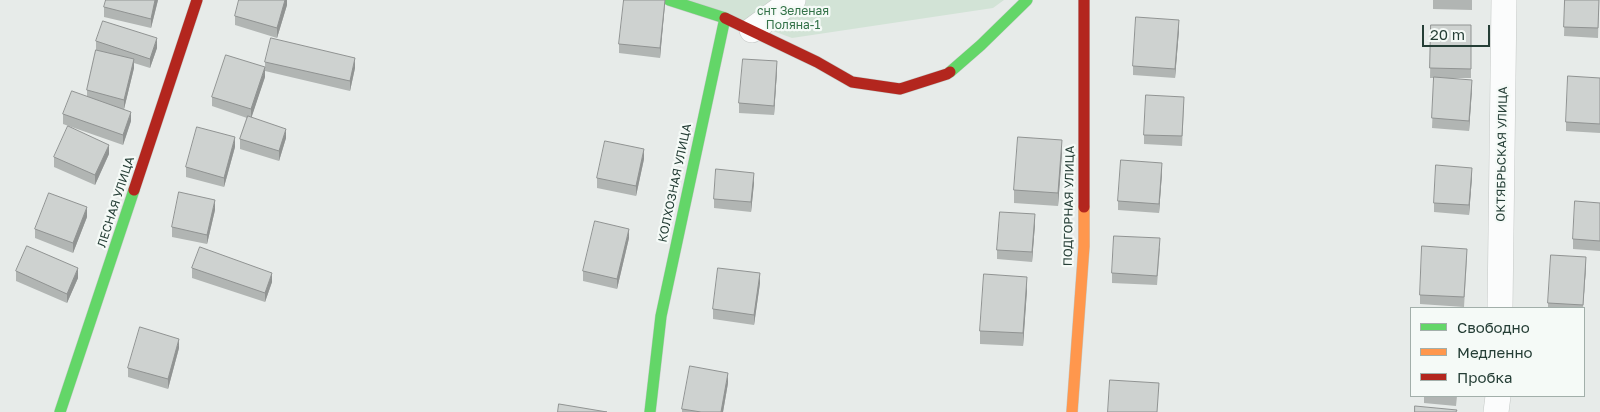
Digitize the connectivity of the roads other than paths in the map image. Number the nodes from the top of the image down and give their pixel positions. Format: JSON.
{"nodes":[{"id":1,"x":197,"y":0,"type":"edge"},
{"id":2,"x":670,"y":0,"type":"edge"},
{"id":3,"x":793,"y":0,"type":"edge"},
{"id":4,"x":1027,"y":0,"type":"edge"},
{"id":5,"x":1084,"y":0,"type":"edge"},
{"id":6,"x":1504,"y":0,"type":"edge"},
{"id":7,"x":725,"y":18,"type":"junction"},
{"id":8,"x":752,"y":30,"type":"junction"},
{"id":9,"x":1500,"y":307,"type":"edge"},
{"id":10,"x":1498,"y":397,"type":"edge"},
{"id":11,"x":60,"y":412,"type":"edge"},
{"id":12,"x":650,"y":412,"type":"edge"},
{"id":13,"x":1072,"y":412,"type":"edge"},
{"id":14,"x":1496,"y":412,"type":"edge"}],
"edges":[{"from":1,"to":11,"type":"street","name":"ЛЕСНАЯ УЛИЦА"},
{"from":2,"to":7,"type":"street"},
{"from":3,"to":8,"type":"street"},
{"from":4,"to":8,"type":"street"},
{"from":5,"to":13,"type":"street","name":"ПОДГОРНАЯ УЛИЦА"},
{"from":6,"to":9,"type":"street","name":"ОКТЯБРЬСКАЯ УЛИЦА"},
{"from":7,"to":8,"type":"street"},
{"from":7,"to":12,"type":"street","name":"КОЛХОЗНАЯ УЛИЦА"},
{"from":10,"to":14,"type":"street"}]}
